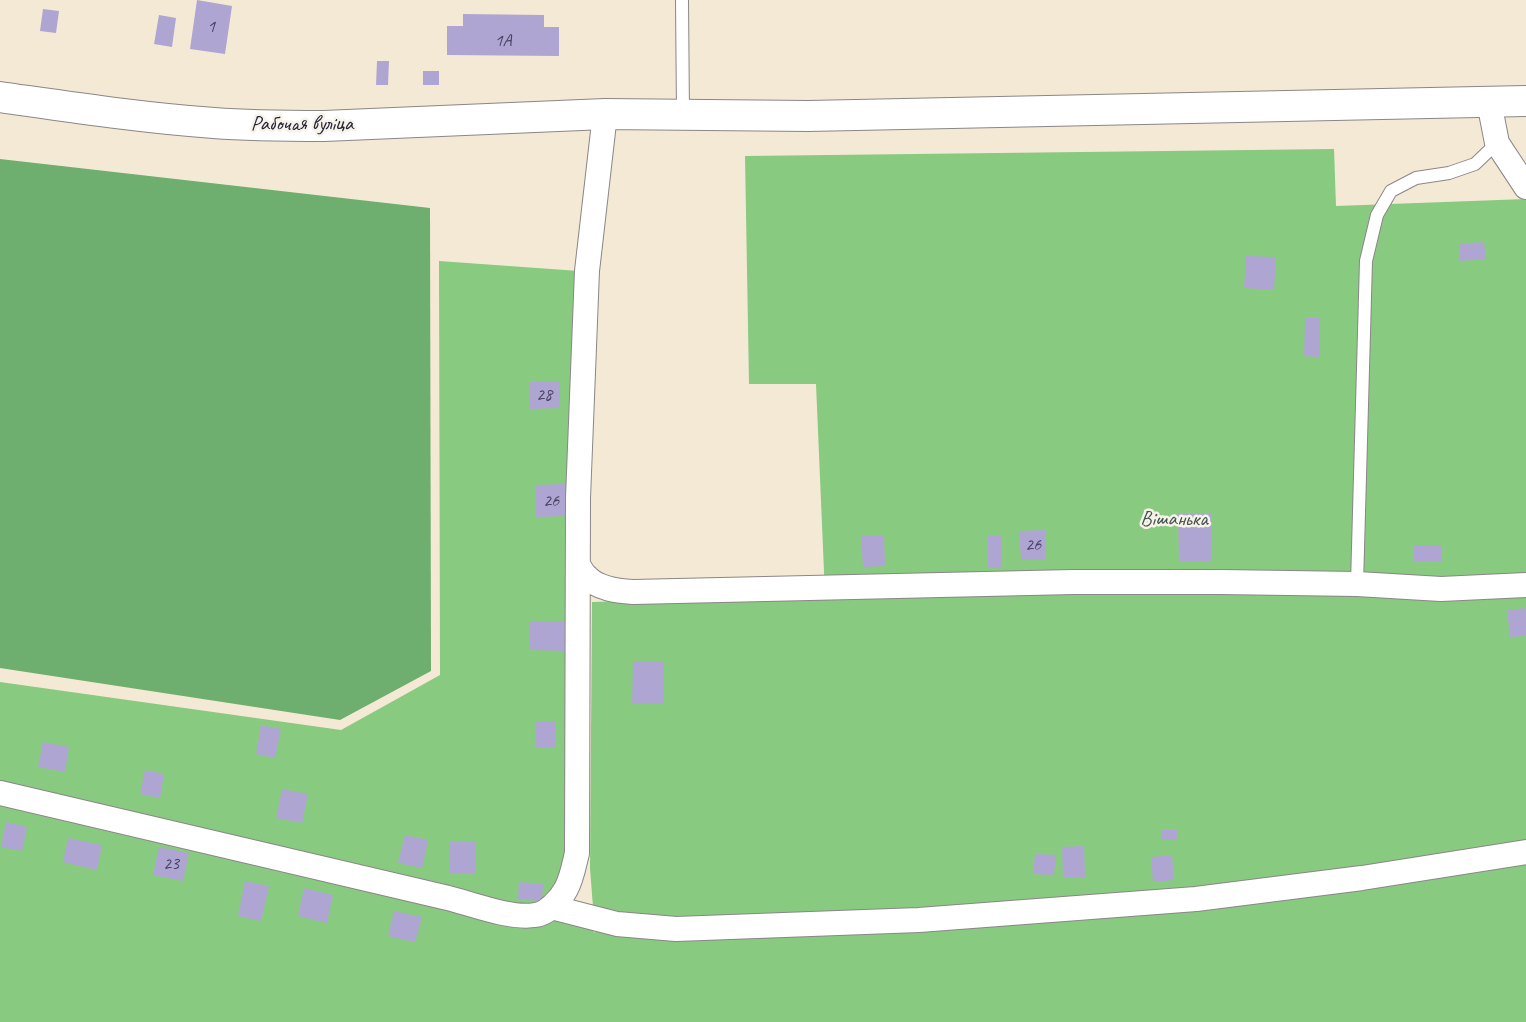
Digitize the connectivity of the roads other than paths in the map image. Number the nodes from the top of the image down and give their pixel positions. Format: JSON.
{"nodes":[{"id":1,"x":682,"y":0,"type":"edge"},
{"id":2,"x":0,"y":97,"type":"edge"},
{"id":3,"x":1526,"y":101,"type":"edge"},
{"id":4,"x":1489,"y":102,"type":"junction"},
{"id":5,"x":605,"y":114,"type":"junction"},
{"id":6,"x":683,"y":115,"type":"junction"},
{"id":7,"x":1497,"y":143,"type":"junction"},
{"id":8,"x":1526,"y":187,"type":"edge"},
{"id":9,"x":578,"y":565,"type":"junction"},
{"id":10,"x":1357,"y":584,"type":"junction"},
{"id":11,"x":1526,"y":585,"type":"edge"},
{"id":12,"x":0,"y":793,"type":"edge"},
{"id":13,"x":1526,"y":852,"type":"edge"},
{"id":14,"x":551,"y":907,"type":"junction"}],
"edges":[{"from":1,"to":6,"type":"lane"},
{"from":2,"to":5,"type":"street","name":"Рабочая вуліца"},
{"from":3,"to":4,"type":"street","name":"Рабочая вуліца"},
{"from":4,"to":6,"type":"street","name":"Рабочая вуліца"},
{"from":4,"to":7,"type":"street"},
{"from":5,"to":6,"type":"street","name":"Рабочая вуліца"},
{"from":5,"to":9,"type":"street"},
{"from":7,"to":8,"type":"street"},
{"from":7,"to":10,"type":"lane"},
{"from":9,"to":10,"type":"street"},
{"from":9,"to":14,"type":"street"},
{"from":10,"to":11,"type":"street"},
{"from":12,"to":14,"type":"street"},
{"from":13,"to":14,"type":"street"}]}
